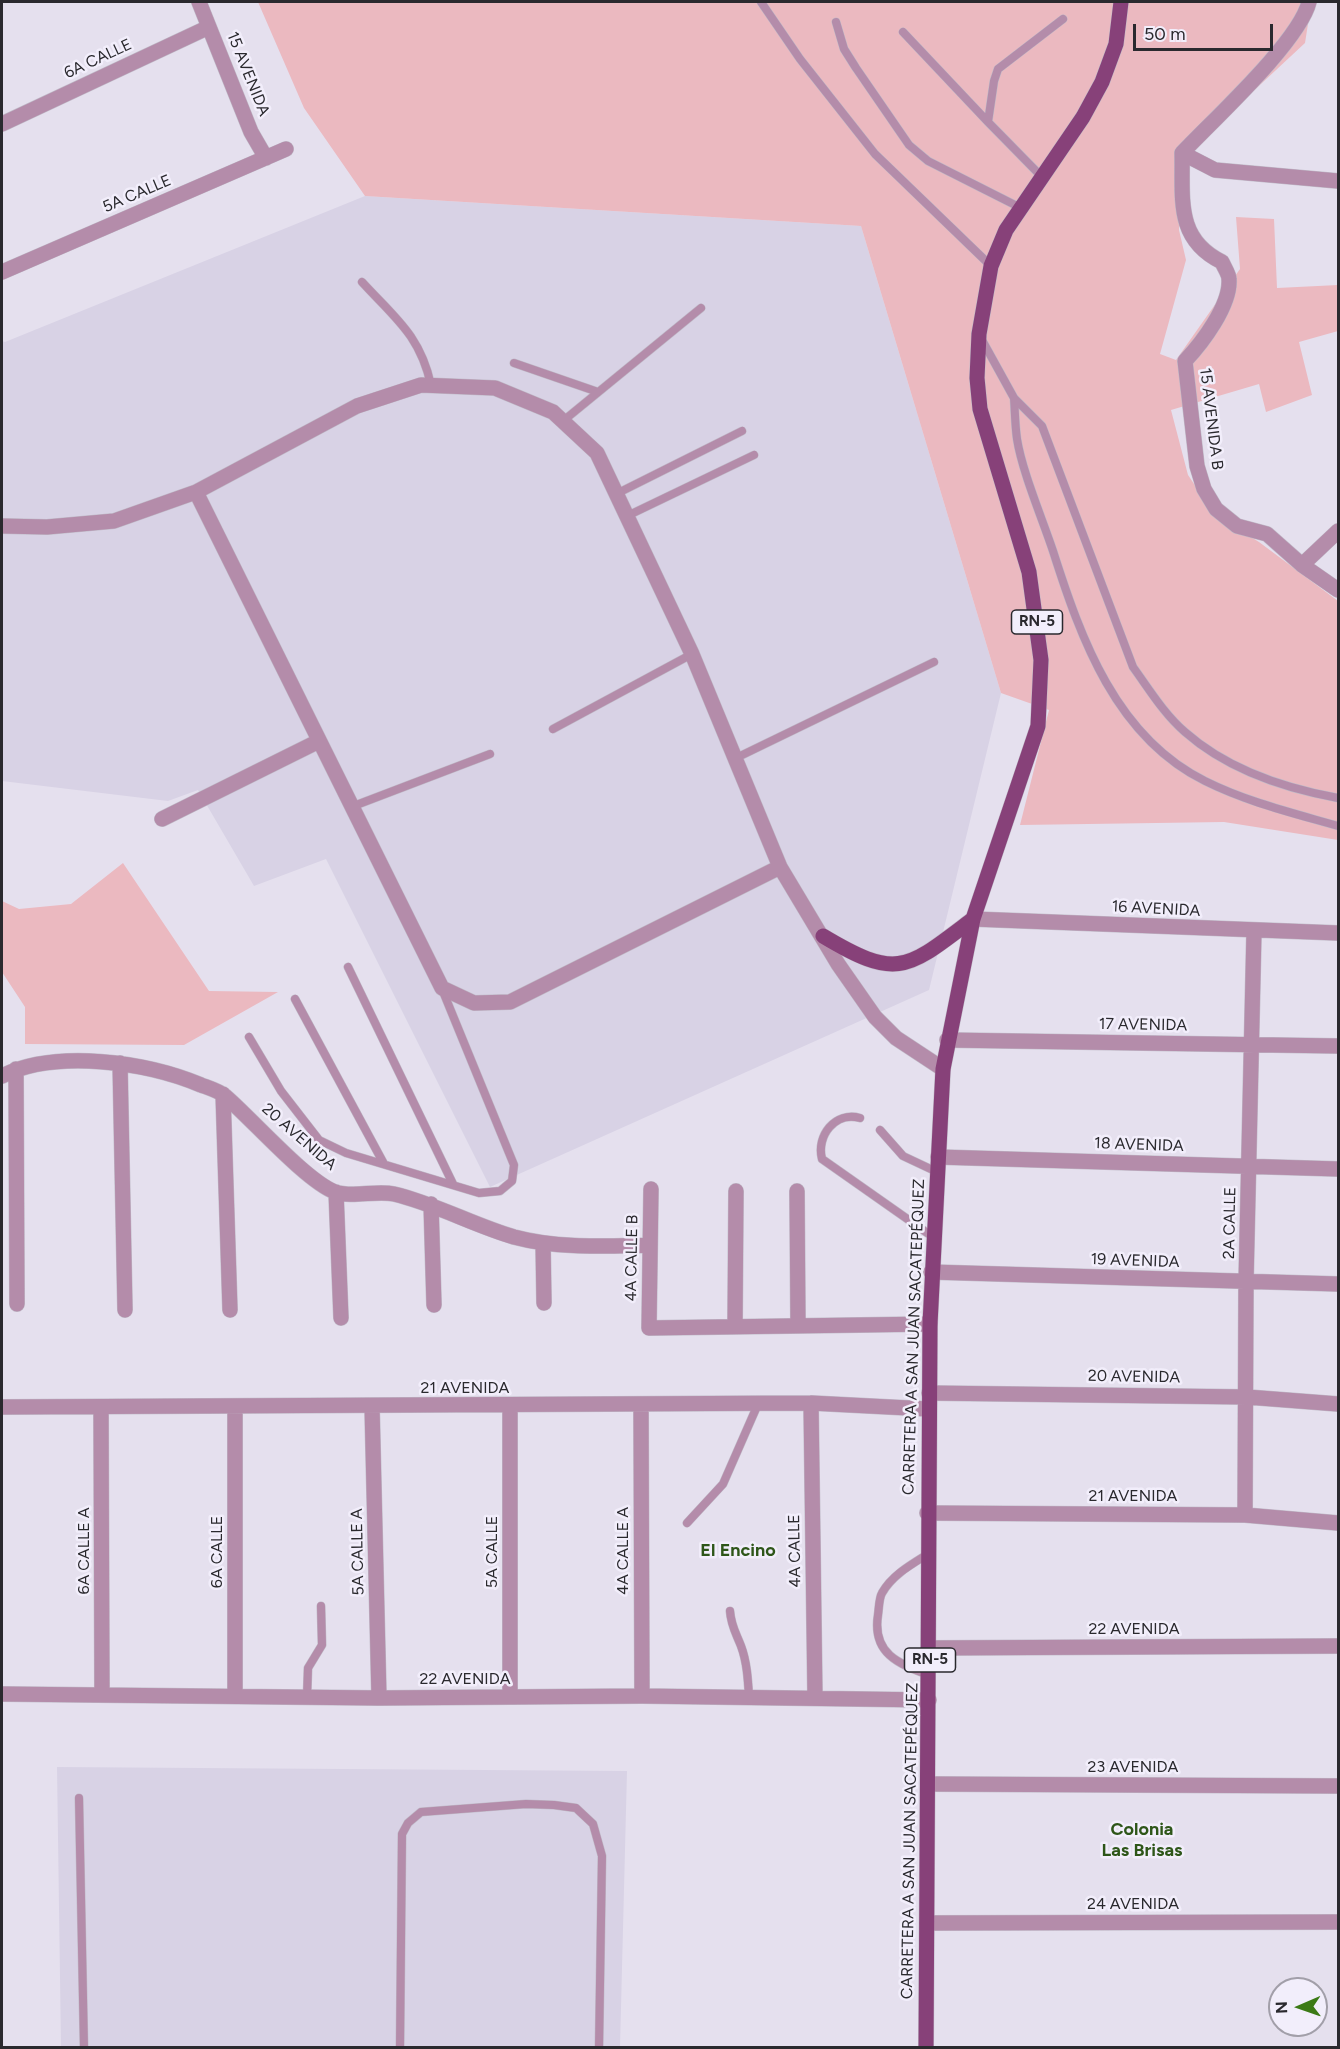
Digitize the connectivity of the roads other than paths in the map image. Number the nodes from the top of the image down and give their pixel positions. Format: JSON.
{"nodes":[{"id":1,"x":199,"y":2,"type":"edge"},
{"id":2,"x":761,"y":2,"type":"edge"},
{"id":3,"x":1120,"y":2,"type":"edge"},
{"id":4,"x":1309,"y":2,"type":"edge"},
{"id":5,"x":1063,"y":19,"type":"dead end"},
{"id":6,"x":836,"y":22,"type":"dead end"},
{"id":7,"x":209,"y":27,"type":"junction"},
{"id":8,"x":903,"y":32,"type":"dead end"},
{"id":9,"x":988,"y":122,"type":"junction"},
{"id":10,"x":2,"y":124,"type":"edge"},
{"id":11,"x":286,"y":149,"type":"dead end"},
{"id":12,"x":1182,"y":153,"type":"junction"},
{"id":13,"x":266,"y":158,"type":"junction"},
{"id":14,"x":1042,"y":177,"type":"junction"},
{"id":15,"x":1338,"y":182,"type":"edge"},
{"id":16,"x":1021,"y":208,"type":"junction"},
{"id":17,"x":991,"y":266,"type":"junction"},
{"id":18,"x":2,"y":272,"type":"edge"},
{"id":19,"x":362,"y":282,"type":"dead end"},
{"id":20,"x":701,"y":309,"type":"dead end"},
{"id":21,"x":980,"y":334,"type":"junction"},
{"id":22,"x":514,"y":363,"type":"dead end"},
{"id":23,"x":430,"y":385,"type":"junction"},
{"id":24,"x":598,"y":392,"type":"junction"},
{"id":25,"x":1014,"y":398,"type":"junction"},
{"id":26,"x":563,"y":421,"type":"junction"},
{"id":27,"x":742,"y":431,"type":"dead end"},
{"id":28,"x":754,"y":454,"type":"dead end"},
{"id":29,"x":196,"y":492,"type":"junction"},
{"id":30,"x":616,"y":494,"type":"junction"},
{"id":31,"x":627,"y":516,"type":"junction"},
{"id":32,"x":2,"y":526,"type":"edge"},
{"id":33,"x":1338,"y":531,"type":"edge"},
{"id":34,"x":1302,"y":565,"type":"junction"},
{"id":35,"x":1338,"y":590,"type":"edge"},
{"id":36,"x":692,"y":654,"type":"junction"},
{"id":37,"x":934,"y":662,"type":"dead end"},
{"id":38,"x":553,"y":729,"type":"dead end"},
{"id":39,"x":319,"y":741,"type":"junction"},
{"id":40,"x":490,"y":754,"type":"dead end"},
{"id":41,"x":736,"y":758,"type":"junction"},
{"id":42,"x":1338,"y":798,"type":"edge"},
{"id":43,"x":351,"y":807,"type":"junction"},
{"id":44,"x":162,"y":819,"type":"dead end"},
{"id":45,"x":1338,"y":826,"type":"edge"},
{"id":46,"x":780,"y":867,"type":"junction"},
{"id":47,"x":973,"y":919,"type":"junction"},
{"id":48,"x":1254,"y":931,"type":"junction"},
{"id":49,"x":1338,"y":933,"type":"edge"},
{"id":50,"x":823,"y":936,"type":"junction"},
{"id":51,"x":348,"y":967,"type":"dead end"},
{"id":52,"x":442,"y":988,"type":"junction"},
{"id":53,"x":294,"y":999,"type":"dead end"},
{"id":54,"x":249,"y":1037,"type":"dead end"},
{"id":55,"x":947,"y":1040,"type":"junction"},
{"id":56,"x":1252,"y":1044,"type":"junction"},
{"id":57,"x":1338,"y":1046,"type":"edge"},
{"id":58,"x":120,"y":1063,"type":"junction"},
{"id":59,"x":16,"y":1069,"type":"junction"},
{"id":60,"x":943,"y":1069,"type":"junction"},
{"id":61,"x":2,"y":1076,"type":"edge"},
{"id":62,"x":223,"y":1094,"type":"junction"},
{"id":63,"x":860,"y":1118,"type":"dead end"},
{"id":64,"x":880,"y":1130,"type":"dead end"},
{"id":65,"x":384,"y":1164,"type":"junction"},
{"id":66,"x":937,"y":1165,"type":"junction"},
{"id":67,"x":1249,"y":1166,"type":"junction"},
{"id":68,"x":1338,"y":1168,"type":"edge"},
{"id":69,"x":453,"y":1184,"type":"junction"},
{"id":70,"x":651,"y":1189,"type":"dead end"},
{"id":71,"x":736,"y":1191,"type":"dead end"},
{"id":72,"x":797,"y":1191,"type":"dead end"},
{"id":73,"x":336,"y":1192,"type":"junction"},
{"id":74,"x":431,"y":1204,"type":"junction"},
{"id":75,"x":933,"y":1237,"type":"junction"},
{"id":76,"x":543,"y":1243,"type":"junction"},
{"id":77,"x":650,"y":1245,"type":"junction"},
{"id":78,"x":931,"y":1272,"type":"junction"},
{"id":79,"x":1246,"y":1282,"type":"junction"},
{"id":80,"x":1338,"y":1284,"type":"edge"},
{"id":81,"x":544,"y":1303,"type":"dead end"},
{"id":82,"x":17,"y":1304,"type":"dead end"},
{"id":83,"x":434,"y":1305,"type":"dead end"},
{"id":84,"x":125,"y":1310,"type":"dead end"},
{"id":85,"x":231,"y":1310,"type":"dead end"},
{"id":86,"x":341,"y":1318,"type":"dead end"},
{"id":87,"x":930,"y":1324,"type":"junction"},
{"id":88,"x":735,"y":1326,"type":"junction"},
{"id":89,"x":798,"y":1326,"type":"junction"},
{"id":90,"x":928,"y":1393,"type":"junction"},
{"id":91,"x":1247,"y":1397,"type":"junction"},
{"id":92,"x":811,"y":1403,"type":"junction"},
{"id":93,"x":758,"y":1404,"type":"junction"},
{"id":94,"x":1338,"y":1404,"type":"edge"},
{"id":95,"x":372,"y":1406,"type":"junction"},
{"id":96,"x":510,"y":1406,"type":"junction"},
{"id":97,"x":641,"y":1406,"type":"junction"},
{"id":98,"x":2,"y":1407,"type":"edge"},
{"id":99,"x":102,"y":1407,"type":"junction"},
{"id":100,"x":234,"y":1407,"type":"junction"},
{"id":101,"x":928,"y":1409,"type":"junction"},
{"id":102,"x":927,"y":1513,"type":"junction"},
{"id":103,"x":1245,"y":1515,"type":"junction"},
{"id":104,"x":687,"y":1523,"type":"dead end"},
{"id":105,"x":1338,"y":1523,"type":"edge"},
{"id":106,"x":928,"y":1554,"type":"junction"},
{"id":107,"x":321,"y":1606,"type":"dead end"},
{"id":108,"x":730,"y":1611,"type":"dead end"},
{"id":109,"x":1338,"y":1646,"type":"edge"},
{"id":110,"x":930,"y":1648,"type":"junction"},
{"id":111,"x":929,"y":1675,"type":"junction"},
{"id":112,"x":2,"y":1694,"type":"edge"},
{"id":113,"x":102,"y":1694,"type":"junction"},
{"id":114,"x":235,"y":1696,"type":"junction"},
{"id":115,"x":642,"y":1696,"type":"junction"},
{"id":116,"x":307,"y":1697,"type":"junction"},
{"id":117,"x":510,"y":1697,"type":"junction"},
{"id":118,"x":749,"y":1697,"type":"junction"},
{"id":119,"x":379,"y":1698,"type":"junction"},
{"id":120,"x":815,"y":1698,"type":"junction"},
{"id":121,"x":929,"y":1700,"type":"junction"},
{"id":122,"x":928,"y":1784,"type":"junction"},
{"id":123,"x":1338,"y":1786,"type":"edge"},
{"id":124,"x":79,"y":1798,"type":"dead end"},
{"id":125,"x":1338,"y":1922,"type":"edge"},
{"id":126,"x":927,"y":1923,"type":"junction"},
{"id":127,"x":84,"y":2048,"type":"edge"},
{"id":128,"x":400,"y":2048,"type":"edge"},
{"id":129,"x":599,"y":2048,"type":"edge"},
{"id":130,"x":926,"y":2048,"type":"edge"}],
"edges":[{"from":1,"to":7,"type":"street","name":"15 AVENIDA"},
{"from":2,"to":17,"type":"lane"},
{"from":3,"to":14,"type":"main road","name":"CARRETERA A SAN JUAN SACATEPÉQUEZ","number":"RN-5"},
{"from":4,"to":12,"type":"street"},
{"from":5,"to":9,"type":"lane"},
{"from":6,"to":16,"type":"lane"},
{"from":7,"to":10,"type":"street","name":"6A CALLE"},
{"from":7,"to":13,"type":"street","name":"15 AVENIDA"},
{"from":8,"to":9,"type":"lane"},
{"from":9,"to":14,"type":"lane"},
{"from":11,"to":13,"type":"street","name":"5A CALLE"},
{"from":12,"to":15,"type":"street"},
{"from":12,"to":34,"type":"street","name":"15 AVENIDA B"},
{"from":13,"to":18,"type":"street","name":"5A CALLE"},
{"from":14,"to":16,"type":"main road","name":"CARRETERA A SAN JUAN SACATEPÉQUEZ","number":"RN-5"},
{"from":16,"to":17,"type":"main road","name":"CARRETERA A SAN JUAN SACATEPÉQUEZ","number":"RN-5"},
{"from":17,"to":21,"type":"main road","name":"CARRETERA A SAN JUAN SACATEPÉQUEZ","number":"RN-5"},
{"from":19,"to":23,"type":"lane"},
{"from":20,"to":24,"type":"lane"},
{"from":21,"to":25,"type":"lane"},
{"from":21,"to":47,"type":"main road","name":"CARRETERA A SAN JUAN SACATEPÉQUEZ","number":"RN-5"},
{"from":22,"to":24,"type":"lane"},
{"from":23,"to":26,"type":"street"},
{"from":23,"to":29,"type":"street"},
{"from":24,"to":26,"type":"lane"},
{"from":25,"to":42,"type":"lane"},
{"from":25,"to":45,"type":"lane"},
{"from":26,"to":30,"type":"street"},
{"from":27,"to":30,"type":"lane"},
{"from":28,"to":31,"type":"lane"},
{"from":29,"to":32,"type":"street"},
{"from":29,"to":39,"type":"street"},
{"from":30,"to":31,"type":"street"},
{"from":31,"to":36,"type":"street"},
{"from":33,"to":34,"type":"street"},
{"from":34,"to":35,"type":"street","name":"15 AVENIDA B"},
{"from":36,"to":38,"type":"lane"},
{"from":36,"to":41,"type":"street"},
{"from":37,"to":41,"type":"lane"},
{"from":39,"to":43,"type":"street"},
{"from":39,"to":44,"type":"street"},
{"from":40,"to":43,"type":"lane"},
{"from":41,"to":46,"type":"street"},
{"from":43,"to":52,"type":"street"},
{"from":46,"to":50,"type":"street"},
{"from":46,"to":52,"type":"street"},
{"from":47,"to":48,"type":"street","name":"16 AVENIDA"},
{"from":47,"to":50,"type":"main road"},
{"from":47,"to":55,"type":"main road","name":"CARRETERA A SAN JUAN SACATEPÉQUEZ","number":"RN-5"},
{"from":48,"to":49,"type":"street","name":"16 AVENIDA"},
{"from":48,"to":56,"type":"street","name":"2A CALLE"},
{"from":50,"to":60,"type":"street"},
{"from":51,"to":69,"type":"lane"},
{"from":52,"to":69,"type":"lane"},
{"from":53,"to":65,"type":"lane"},
{"from":54,"to":65,"type":"lane"},
{"from":55,"to":56,"type":"street","name":"17 AVENIDA"},
{"from":55,"to":60,"type":"main road","name":"CARRETERA A SAN JUAN SACATEPÉQUEZ","number":"RN-5"},
{"from":56,"to":57,"type":"street","name":"17 AVENIDA"},
{"from":56,"to":67,"type":"street","name":"2A CALLE"},
{"from":58,"to":59,"type":"street","name":"20 AVENIDA"},
{"from":58,"to":62,"type":"street","name":"20 AVENIDA"},
{"from":58,"to":84,"type":"street"},
{"from":59,"to":61,"type":"street","name":"20 AVENIDA"},
{"from":59,"to":82,"type":"street"},
{"from":60,"to":66,"type":"main road","name":"CARRETERA A SAN JUAN SACATEPÉQUEZ","number":"RN-5"},
{"from":62,"to":73,"type":"street","name":"20 AVENIDA"},
{"from":62,"to":85,"type":"street"},
{"from":63,"to":75,"type":"lane"},
{"from":64,"to":66,"type":"lane"},
{"from":65,"to":69,"type":"lane"},
{"from":66,"to":67,"type":"street","name":"18 AVENIDA"},
{"from":66,"to":75,"type":"main road","name":"CARRETERA A SAN JUAN SACATEPÉQUEZ","number":"RN-5"},
{"from":67,"to":68,"type":"street","name":"18 AVENIDA"},
{"from":67,"to":79,"type":"street","name":"2A CALLE"},
{"from":70,"to":77,"type":"street","name":"4A CALLE B"},
{"from":71,"to":88,"type":"street"},
{"from":72,"to":89,"type":"street"},
{"from":73,"to":74,"type":"street","name":"20 AVENIDA"},
{"from":73,"to":86,"type":"street"},
{"from":74,"to":76,"type":"street","name":"20 AVENIDA"},
{"from":74,"to":83,"type":"street"},
{"from":75,"to":78,"type":"main road","name":"CARRETERA A SAN JUAN SACATEPÉQUEZ","number":"RN-5"},
{"from":76,"to":77,"type":"street","name":"20 AVENIDA"},
{"from":76,"to":81,"type":"street"},
{"from":77,"to":88,"type":"street","name":"4A CALLE B"},
{"from":78,"to":79,"type":"street","name":"19 AVENIDA"},
{"from":78,"to":87,"type":"main road","name":"CARRETERA A SAN JUAN SACATEPÉQUEZ","number":"RN-5"},
{"from":79,"to":80,"type":"street","name":"19 AVENIDA"},
{"from":79,"to":91,"type":"street","name":"2A CALLE"},
{"from":87,"to":89,"type":"street"},
{"from":87,"to":90,"type":"main road","name":"CARRETERA A SAN JUAN SACATEPÉQUEZ","number":"RN-5"},
{"from":88,"to":89,"type":"street"},
{"from":90,"to":91,"type":"street","name":"20 AVENIDA"},
{"from":90,"to":101,"type":"main road","name":"CARRETERA A SAN JUAN SACATEPÉQUEZ","number":"RN-5"},
{"from":91,"to":94,"type":"street","name":"20 AVENIDA"},
{"from":91,"to":103,"type":"street","name":"2A CALLE"},
{"from":92,"to":93,"type":"street","name":"21 AVENIDA"},
{"from":92,"to":101,"type":"street","name":"21 AVENIDA"},
{"from":92,"to":120,"type":"street","name":"4A CALLE"},
{"from":93,"to":97,"type":"street","name":"21 AVENIDA"},
{"from":93,"to":104,"type":"lane"},
{"from":95,"to":96,"type":"street","name":"21 AVENIDA"},
{"from":95,"to":100,"type":"street","name":"21 AVENIDA"},
{"from":95,"to":119,"type":"street","name":"5A CALLE A"},
{"from":96,"to":97,"type":"street","name":"21 AVENIDA"},
{"from":96,"to":117,"type":"street","name":"5A CALLE"},
{"from":97,"to":115,"type":"street","name":"4A CALLE A"},
{"from":98,"to":99,"type":"street","name":"21 AVENIDA"},
{"from":99,"to":100,"type":"street","name":"21 AVENIDA"},
{"from":99,"to":113,"type":"street","name":"6A CALLE A"},
{"from":100,"to":114,"type":"street","name":"6A CALLE"},
{"from":101,"to":102,"type":"main road","name":"CARRETERA A SAN JUAN SACATEPÉQUEZ","number":"RN-5"},
{"from":102,"to":103,"type":"street","name":"21 AVENIDA"},
{"from":102,"to":106,"type":"main road","name":"CARRETERA A SAN JUAN SACATEPÉQUEZ","number":"RN-5"},
{"from":103,"to":105,"type":"street","name":"21 AVENIDA"},
{"from":106,"to":110,"type":"main road","name":"CARRETERA A SAN JUAN SACATEPÉQUEZ","number":"RN-5"},
{"from":106,"to":111,"type":"lane"},
{"from":107,"to":116,"type":"lane"},
{"from":108,"to":118,"type":"lane"},
{"from":109,"to":110,"type":"street","name":"22 AVENIDA"},
{"from":110,"to":111,"type":"main road","name":"CARRETERA A SAN JUAN SACATEPÉQUEZ","number":"RN-5"},
{"from":111,"to":121,"type":"main road","name":"CARRETERA A SAN JUAN SACATEPÉQUEZ","number":"RN-5"},
{"from":112,"to":113,"type":"street","name":"22 AVENIDA"},
{"from":113,"to":114,"type":"street","name":"22 AVENIDA"},
{"from":114,"to":116,"type":"street","name":"22 AVENIDA"},
{"from":115,"to":117,"type":"street","name":"22 AVENIDA"},
{"from":115,"to":118,"type":"street","name":"22 AVENIDA"},
{"from":116,"to":119,"type":"street","name":"22 AVENIDA"},
{"from":117,"to":119,"type":"street","name":"22 AVENIDA"},
{"from":118,"to":120,"type":"street","name":"22 AVENIDA"},
{"from":120,"to":121,"type":"street","name":"22 AVENIDA"},
{"from":121,"to":122,"type":"main road","name":"CARRETERA A SAN JUAN SACATEPÉQUEZ","number":"RN-5"},
{"from":122,"to":123,"type":"street","name":"23 AVENIDA"},
{"from":122,"to":126,"type":"main road","name":"CARRETERA A SAN JUAN SACATEPÉQUEZ","number":"RN-5"},
{"from":124,"to":127,"type":"lane"},
{"from":125,"to":126,"type":"street","name":"24 AVENIDA"},
{"from":126,"to":130,"type":"main road","name":"CARRETERA A SAN JUAN SACATEPÉQUEZ","number":"RN-5"},
{"from":128,"to":129,"type":"lane"}]}
